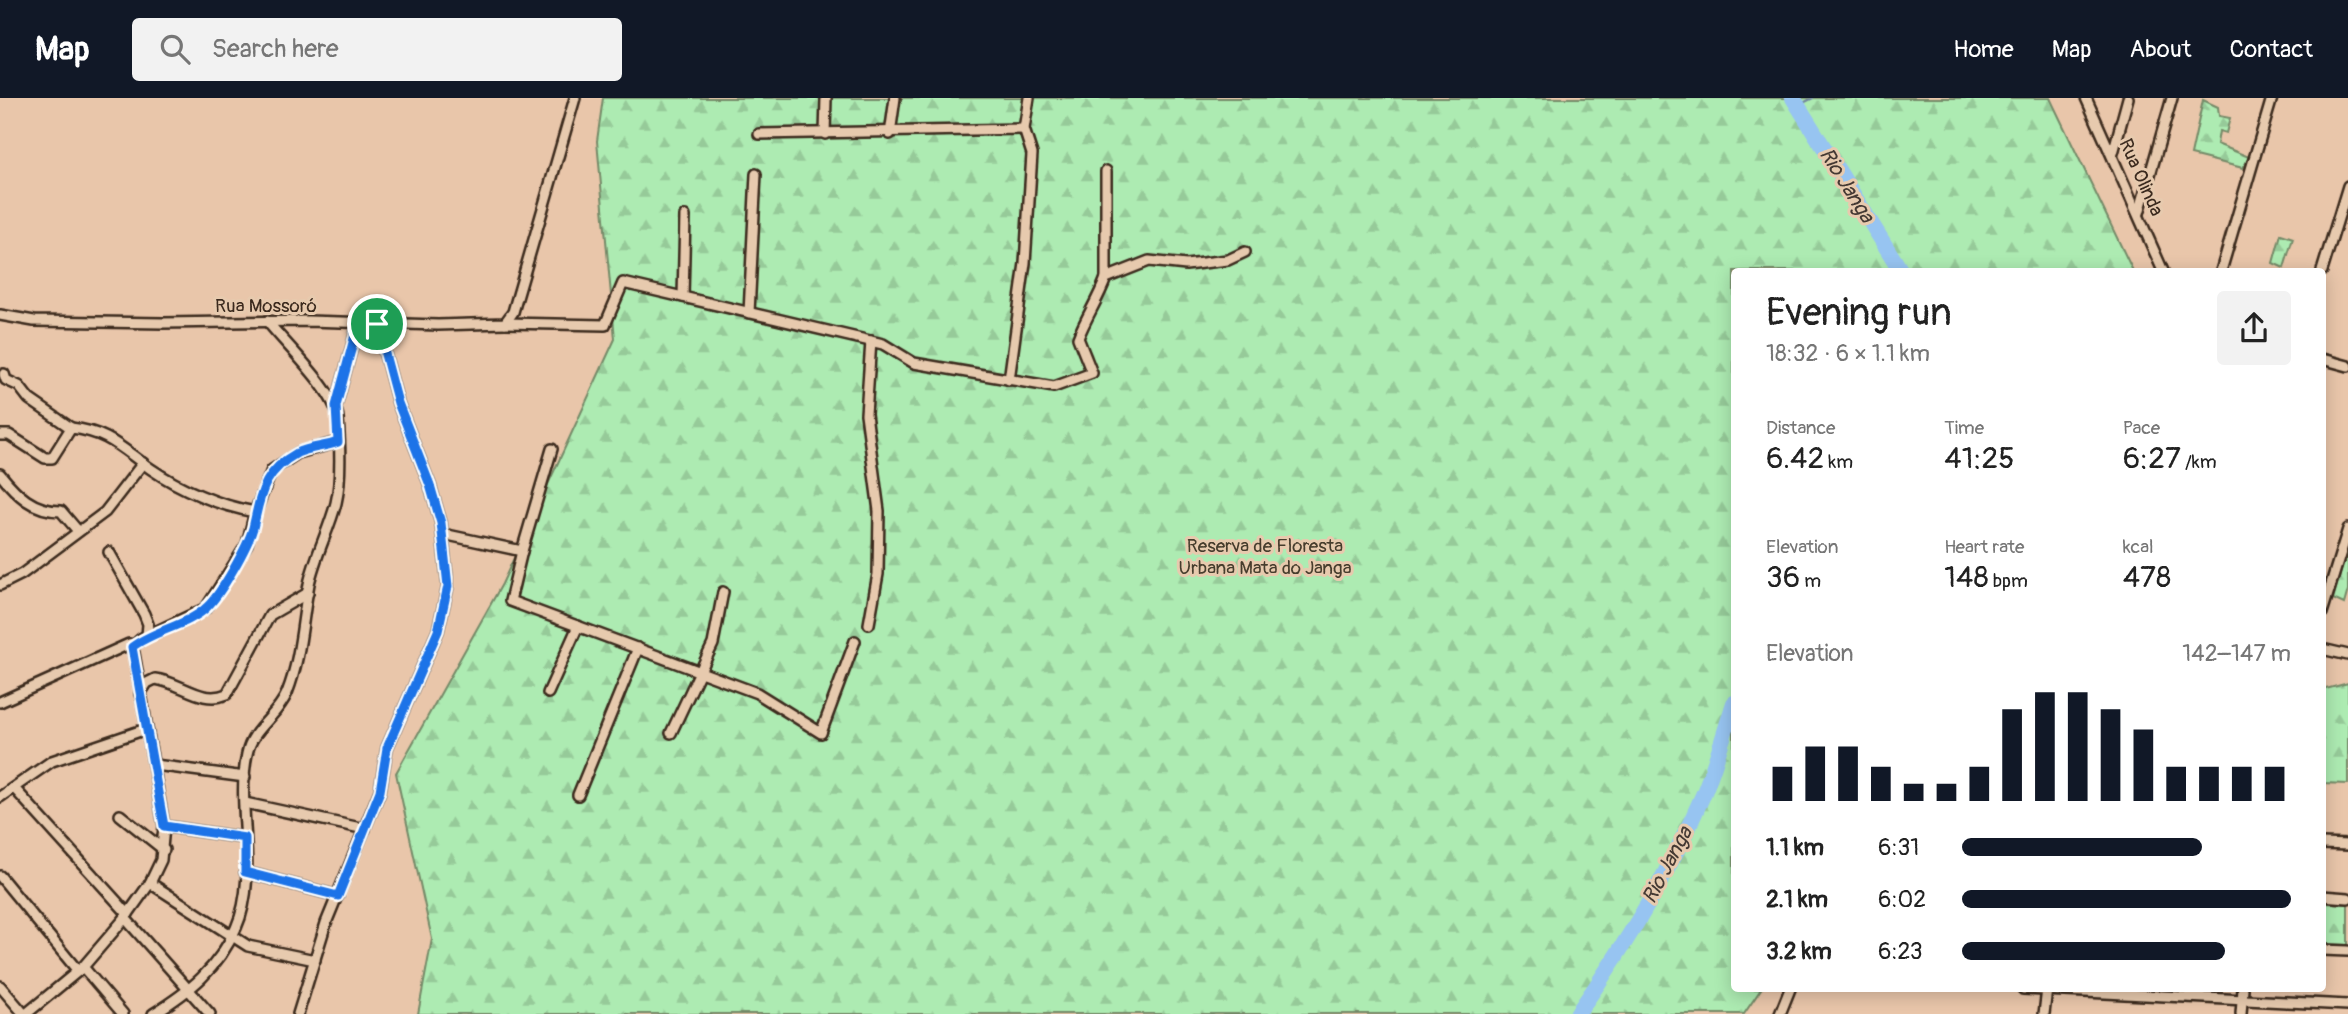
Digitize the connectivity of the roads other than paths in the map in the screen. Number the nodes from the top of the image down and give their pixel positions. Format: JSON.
{"nodes":[{"id":1,"x":575,"y":98,"type":"edge"},
{"id":2,"x":826,"y":98,"type":"edge"},
{"id":3,"x":895,"y":98,"type":"edge"},
{"id":4,"x":1029,"y":98,"type":"edge"},
{"id":5,"x":2086,"y":98,"type":"edge"},
{"id":6,"x":2128,"y":98,"type":"edge"},
{"id":7,"x":2172,"y":98,"type":"edge"},
{"id":8,"x":2272,"y":98,"type":"edge"},
{"id":9,"x":1024,"y":129,"type":"junction"},
{"id":10,"x":758,"y":134,"type":"dead end"},
{"id":11,"x":825,"y":134,"type":"junction"},
{"id":12,"x":890,"y":134,"type":"junction"},
{"id":13,"x":2113,"y":153,"type":"junction"},
{"id":14,"x":1106,"y":171,"type":"dead end"},
{"id":15,"x":756,"y":174,"type":"dead end"},
{"id":16,"x":2348,"y":186,"type":"edge"},
{"id":17,"x":2139,"y":213,"type":"junction"},
{"id":18,"x":685,"y":216,"type":"dead end"},
{"id":19,"x":1245,"y":252,"type":"dead end"},
{"id":20,"x":2162,"y":268,"type":"edge"},
{"id":21,"x":2222,"y":268,"type":"edge"},
{"id":22,"x":2323,"y":268,"type":"edge"},
{"id":23,"x":1106,"y":278,"type":"junction"},
{"id":24,"x":682,"y":297,"type":"junction"},
{"id":25,"x":749,"y":313,"type":"junction"},
{"id":26,"x":0,"y":315,"type":"edge"},
{"id":27,"x":267,"y":321,"type":"junction"},
{"id":28,"x":505,"y":323,"type":"junction"},
{"id":29,"x":358,"y":324,"type":"junction"},
{"id":30,"x":377,"y":324,"type":"junction"},
{"id":31,"x":871,"y":341,"type":"junction"},
{"id":32,"x":2326,"y":360,"type":"edge"},
{"id":33,"x":2348,"y":366,"type":"edge"},
{"id":34,"x":5,"y":374,"type":"dead end"},
{"id":35,"x":1009,"y":380,"type":"junction"},
{"id":36,"x":336,"y":406,"type":"junction"},
{"id":37,"x":71,"y":428,"type":"junction"},
{"id":38,"x":0,"y":435,"type":"edge"},
{"id":39,"x":338,"y":442,"type":"junction"},
{"id":40,"x":552,"y":449,"type":"dead end"},
{"id":41,"x":143,"y":463,"type":"junction"},
{"id":42,"x":0,"y":474,"type":"edge"},
{"id":43,"x":255,"y":512,"type":"junction"},
{"id":44,"x":2348,"y":529,"type":"edge"},
{"id":45,"x":78,"y":531,"type":"junction"},
{"id":46,"x":443,"y":534,"type":"junction"},
{"id":47,"x":522,"y":551,"type":"junction"},
{"id":48,"x":109,"y":552,"type":"dead end"},
{"id":49,"x":0,"y":585,"type":"edge"},
{"id":50,"x":723,"y":592,"type":"dead end"},
{"id":51,"x":308,"y":593,"type":"junction"},
{"id":52,"x":2326,"y":600,"type":"edge"},
{"id":53,"x":869,"y":624,"type":"dead end"},
{"id":54,"x":578,"y":626,"type":"junction"},
{"id":55,"x":146,"y":636,"type":"junction"},
{"id":56,"x":855,"y":641,"type":"dead end"},
{"id":57,"x":132,"y":647,"type":"junction"},
{"id":58,"x":638,"y":648,"type":"junction"},
{"id":59,"x":2326,"y":650,"type":"edge"},
{"id":60,"x":2348,"y":656,"type":"edge"},
{"id":61,"x":701,"y":672,"type":"junction"},
{"id":62,"x":140,"y":694,"type":"junction"},
{"id":63,"x":548,"y":694,"type":"dead end"},
{"id":64,"x":0,"y":702,"type":"edge"},
{"id":65,"x":146,"y":729,"type":"junction"},
{"id":66,"x":671,"y":733,"type":"dead end"},
{"id":67,"x":155,"y":765,"type":"junction"},
{"id":68,"x":245,"y":777,"type":"junction"},
{"id":69,"x":14,"y":788,"type":"junction"},
{"id":70,"x":578,"y":795,"type":"dead end"},
{"id":71,"x":0,"y":797,"type":"edge"},
{"id":72,"x":245,"y":803,"type":"junction"},
{"id":73,"x":120,"y":815,"type":"dead end"},
{"id":74,"x":164,"y":826,"type":"junction"},
{"id":75,"x":365,"y":829,"type":"junction"},
{"id":76,"x":245,"y":838,"type":"junction"},
{"id":77,"x":2326,"y":844,"type":"edge"},
{"id":78,"x":2348,"y":845,"type":"edge"},
{"id":79,"x":164,"y":850,"type":"junction"},
{"id":80,"x":245,"y":872,"type":"junction"},
{"id":81,"x":0,"y":876,"type":"edge"},
{"id":82,"x":150,"y":883,"type":"junction"},
{"id":83,"x":338,"y":896,"type":"junction"},
{"id":84,"x":2326,"y":897,"type":"edge"},
{"id":85,"x":2348,"y":898,"type":"edge"},
{"id":86,"x":126,"y":916,"type":"junction"},
{"id":87,"x":232,"y":937,"type":"junction"},
{"id":88,"x":2326,"y":950,"type":"edge"},
{"id":89,"x":2348,"y":951,"type":"edge"},
{"id":90,"x":315,"y":960,"type":"junction"},
{"id":91,"x":81,"y":969,"type":"junction"},
{"id":92,"x":0,"y":986,"type":"edge"},
{"id":93,"x":191,"y":991,"type":"junction"},
{"id":94,"x":1789,"y":992,"type":"edge"},
{"id":95,"x":2047,"y":992,"type":"edge"},
{"id":96,"x":2100,"y":992,"type":"edge"},
{"id":97,"x":2243,"y":992,"type":"edge"},
{"id":98,"x":4,"y":997,"type":"edge"},
{"id":99,"x":2242,"y":1000,"type":"junction"},
{"id":100,"x":2348,"y":1005,"type":"edge"},
{"id":101,"x":25,"y":1014,"type":"edge"},
{"id":102,"x":123,"y":1014,"type":"edge"},
{"id":103,"x":153,"y":1014,"type":"edge"},
{"id":104,"x":210,"y":1014,"type":"edge"},
{"id":105,"x":298,"y":1014,"type":"edge"},
{"id":106,"x":1780,"y":1014,"type":"edge"},
{"id":107,"x":2044,"y":1014,"type":"edge"},
{"id":108,"x":2241,"y":1014,"type":"edge"}],
"edges":[{"from":1,"to":28,"type":"street"},
{"from":2,"to":11,"type":"street"},
{"from":3,"to":12,"type":"street"},
{"from":4,"to":9,"type":"street"},
{"from":5,"to":13,"type":"street","name":"Rua Olinda"},
{"from":6,"to":13,"type":"street"},
{"from":7,"to":17,"type":"street"},
{"from":8,"to":21,"type":"street"},
{"from":9,"to":12,"type":"street"},
{"from":9,"to":35,"type":"street"},
{"from":10,"to":11,"type":"street"},
{"from":11,"to":12,"type":"street"},
{"from":13,"to":17,"type":"street","name":"Rua Olinda"},
{"from":14,"to":23,"type":"street"},
{"from":15,"to":25,"type":"street"},
{"from":16,"to":22,"type":"street"},
{"from":17,"to":20,"type":"street","name":"Rua Olinda"},
{"from":18,"to":24,"type":"street"},
{"from":19,"to":23,"type":"street"},
{"from":23,"to":35,"type":"street"},
{"from":24,"to":25,"type":"street"},
{"from":24,"to":28,"type":"street","name":"Rua Mossoró"},
{"from":25,"to":31,"type":"street"},
{"from":26,"to":27,"type":"street","name":"Rua Mossoró"},
{"from":27,"to":29,"type":"street","name":"Rua Mossoró"},
{"from":27,"to":36,"type":"street"},
{"from":28,"to":30,"type":"street","name":"Rua Mossoró"},
{"from":29,"to":30,"type":"street","name":"Rua Mossoró"},
{"from":29,"to":36,"type":"street"},
{"from":30,"to":46,"type":"street"},
{"from":31,"to":35,"type":"street"},
{"from":31,"to":53,"type":"street"},
{"from":32,"to":33,"type":"street"},
{"from":34,"to":37,"type":"street"},
{"from":36,"to":39,"type":"street"},
{"from":37,"to":38,"type":"street"},
{"from":37,"to":41,"type":"street"},
{"from":39,"to":43,"type":"street"},
{"from":39,"to":51,"type":"street"},
{"from":40,"to":47,"type":"street"},
{"from":41,"to":43,"type":"street"},
{"from":41,"to":45,"type":"street"},
{"from":42,"to":45,"type":"street"},
{"from":43,"to":55,"type":"street"},
{"from":44,"to":52,"type":"street"},
{"from":45,"to":49,"type":"street"},
{"from":46,"to":47,"type":"street"},
{"from":46,"to":75,"type":"street"},
{"from":47,"to":54,"type":"street"},
{"from":48,"to":55,"type":"street"},
{"from":50,"to":61,"type":"street"},
{"from":51,"to":62,"type":"street"},
{"from":51,"to":68,"type":"street"},
{"from":54,"to":58,"type":"street"},
{"from":54,"to":63,"type":"street"},
{"from":55,"to":57,"type":"street"},
{"from":56,"to":61,"type":"street"},
{"from":57,"to":62,"type":"street"},
{"from":57,"to":64,"type":"street"},
{"from":58,"to":61,"type":"street"},
{"from":58,"to":70,"type":"street"},
{"from":59,"to":60,"type":"street"},
{"from":61,"to":66,"type":"street"},
{"from":62,"to":65,"type":"street"},
{"from":65,"to":67,"type":"street"},
{"from":65,"to":69,"type":"street"},
{"from":67,"to":68,"type":"street"},
{"from":67,"to":74,"type":"street"},
{"from":68,"to":72,"type":"street"},
{"from":69,"to":71,"type":"street"},
{"from":69,"to":86,"type":"street"},
{"from":72,"to":75,"type":"street"},
{"from":72,"to":76,"type":"street"},
{"from":73,"to":79,"type":"street"},
{"from":74,"to":76,"type":"street"},
{"from":74,"to":79,"type":"street"},
{"from":75,"to":83,"type":"street"},
{"from":76,"to":80,"type":"street"},
{"from":77,"to":78,"type":"street"},
{"from":79,"to":82,"type":"street"},
{"from":80,"to":83,"type":"street"},
{"from":80,"to":87,"type":"street"},
{"from":81,"to":91,"type":"street"},
{"from":82,"to":86,"type":"street"},
{"from":82,"to":87,"type":"street"},
{"from":83,"to":90,"type":"street"},
{"from":84,"to":85,"type":"street"},
{"from":86,"to":91,"type":"street"},
{"from":86,"to":93,"type":"street"},
{"from":87,"to":90,"type":"street"},
{"from":87,"to":93,"type":"street"},
{"from":88,"to":89,"type":"street"},
{"from":90,"to":105,"type":"street"},
{"from":91,"to":101,"type":"street"},
{"from":91,"to":102,"type":"street"},
{"from":92,"to":98,"type":"street"},
{"from":93,"to":103,"type":"street"},
{"from":93,"to":104,"type":"street"},
{"from":94,"to":106,"type":"street"},
{"from":95,"to":107,"type":"street"},
{"from":96,"to":99,"type":"street"},
{"from":97,"to":99,"type":"street"},
{"from":98,"to":101,"type":"street"},
{"from":99,"to":100,"type":"street"},
{"from":99,"to":108,"type":"street"}]}
